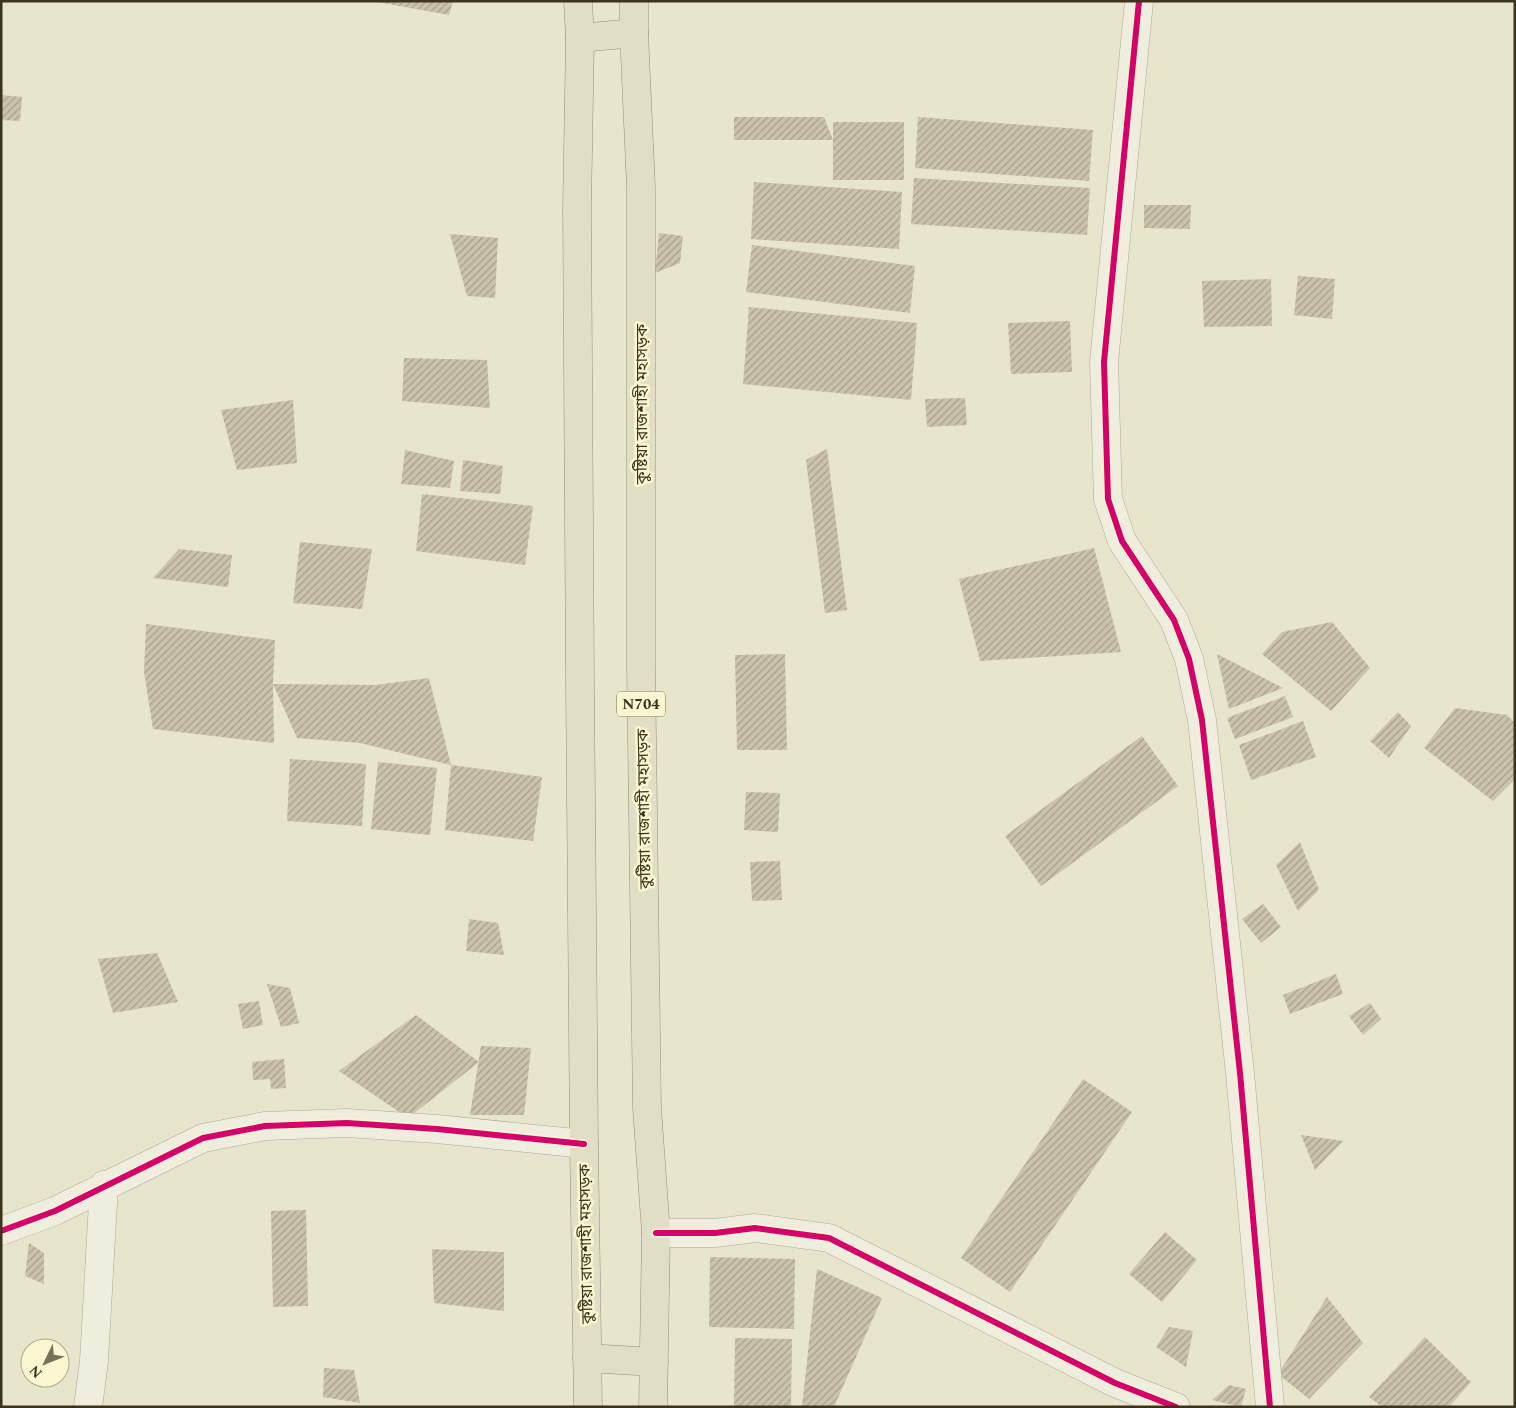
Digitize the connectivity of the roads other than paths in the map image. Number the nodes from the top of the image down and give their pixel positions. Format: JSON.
{"nodes":[{"id":1,"x":578,"y":1,"type":"edge"},
{"id":2,"x":634,"y":1,"type":"edge"},
{"id":3,"x":1138,"y":1,"type":"edge"},
{"id":4,"x":634,"y":33,"type":"junction"},
{"id":5,"x":580,"y":38,"type":"junction"},
{"id":6,"x":584,"y":1144,"type":"junction"},
{"id":7,"x":104,"y":1185,"type":"junction"},
{"id":8,"x":1,"y":1232,"type":"edge"},
{"id":9,"x":656,"y":1233,"type":"junction"},
{"id":10,"x":587,"y":1358,"type":"junction"},
{"id":11,"x":654,"y":1362,"type":"junction"},
{"id":12,"x":88,"y":1407,"type":"edge"},
{"id":13,"x":588,"y":1407,"type":"edge"},
{"id":14,"x":653,"y":1407,"type":"edge"},
{"id":15,"x":1176,"y":1407,"type":"edge"},
{"id":16,"x":1270,"y":1407,"type":"edge"}],
"edges":[{"from":1,"to":5,"type":"highway","name":"কুষ্টিয়া রাজশাহী মহাসড়ক"},
{"from":2,"to":4,"type":"highway","name":"কুষ্টিয়া রাজশাহী মহাসড়ক","number":"N704"},
{"from":3,"to":16,"type":"street"},
{"from":4,"to":5,"type":"highway"},
{"from":4,"to":9,"type":"highway","name":"কুষ্টিয়া রাজশাহী মহাসড়ক","number":"N704"},
{"from":5,"to":6,"type":"highway","name":"কুষ্টিয়া রাজশাহী মহাসড়ক"},
{"from":6,"to":7,"type":"street"},
{"from":6,"to":10,"type":"highway","name":"কুষ্টিয়া রাজশাহী মহাসড়ক"},
{"from":7,"to":8,"type":"street"},
{"from":7,"to":12,"type":"street"},
{"from":9,"to":11,"type":"highway","name":"কুষ্টিয়া রাজশাহী মহাসড়ক","number":"N704"},
{"from":9,"to":15,"type":"street"},
{"from":10,"to":11,"type":"highway"},
{"from":10,"to":13,"type":"highway","name":"কুষ্টিয়া রাজশাহী মহাসড়ক"},
{"from":11,"to":14,"type":"highway","name":"কুষ্টিয়া রাজশাহী মহাসড়ক","number":"N704"}]}
